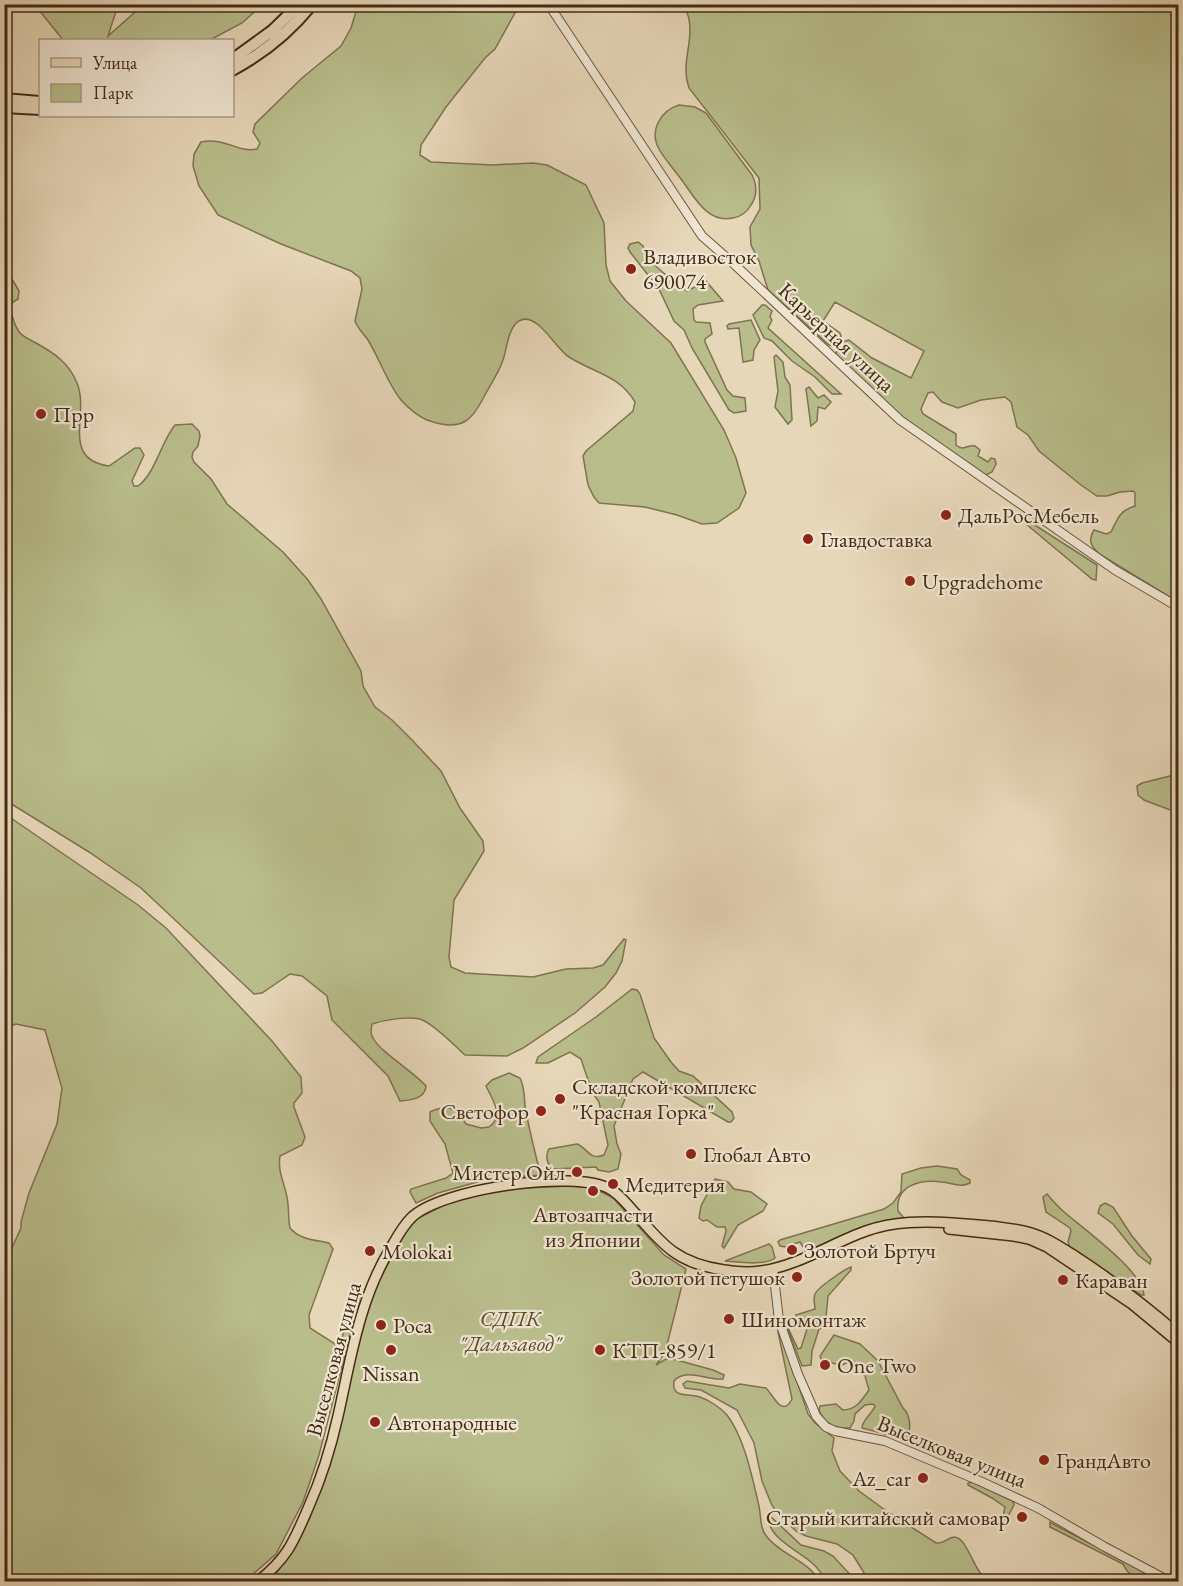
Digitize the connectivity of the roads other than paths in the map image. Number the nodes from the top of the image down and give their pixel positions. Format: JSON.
{"nodes":[{"id":1,"x":300,"y":4,"type":"edge"},
{"id":2,"x":312,"y":4,"type":"edge"},
{"id":3,"x":554,"y":11,"type":"dead end"},
{"id":4,"x":234,"y":59,"type":"edge"},
{"id":5,"x":234,"y":69,"type":"edge"},
{"id":6,"x":4,"y":99,"type":"edge"},
{"id":7,"x":39,"y":102,"type":"edge"},
{"id":8,"x":4,"y":107,"type":"edge"},
{"id":9,"x":39,"y":109,"type":"edge"},
{"id":10,"x":1179,"y":607,"type":"edge"},
{"id":11,"x":774,"y":1271,"type":"junction"},
{"id":12,"x":1179,"y":1334,"type":"edge"},
{"id":13,"x":1179,"y":1342,"type":"edge"},
{"id":14,"x":257,"y":1581,"type":"edge"},
{"id":15,"x":264,"y":1581,"type":"edge"},
{"id":16,"x":1171,"y":1581,"type":"edge"}],
"edges":[{"from":1,"to":4,"type":"highway"},
{"from":2,"to":5,"type":"highway"},
{"from":3,"to":10,"type":"street","name":"Карьерная улица"},
{"from":6,"to":7,"type":"highway"},
{"from":8,"to":9,"type":"highway"},
{"from":11,"to":12,"type":"main road"},
{"from":11,"to":13,"type":"main road"},
{"from":11,"to":14,"type":"main road","name":"Выселковая улица"},
{"from":11,"to":15,"type":"main road","name":"Выселковая улица"},
{"from":11,"to":16,"type":"street","name":"Выселковая улица"}]}
